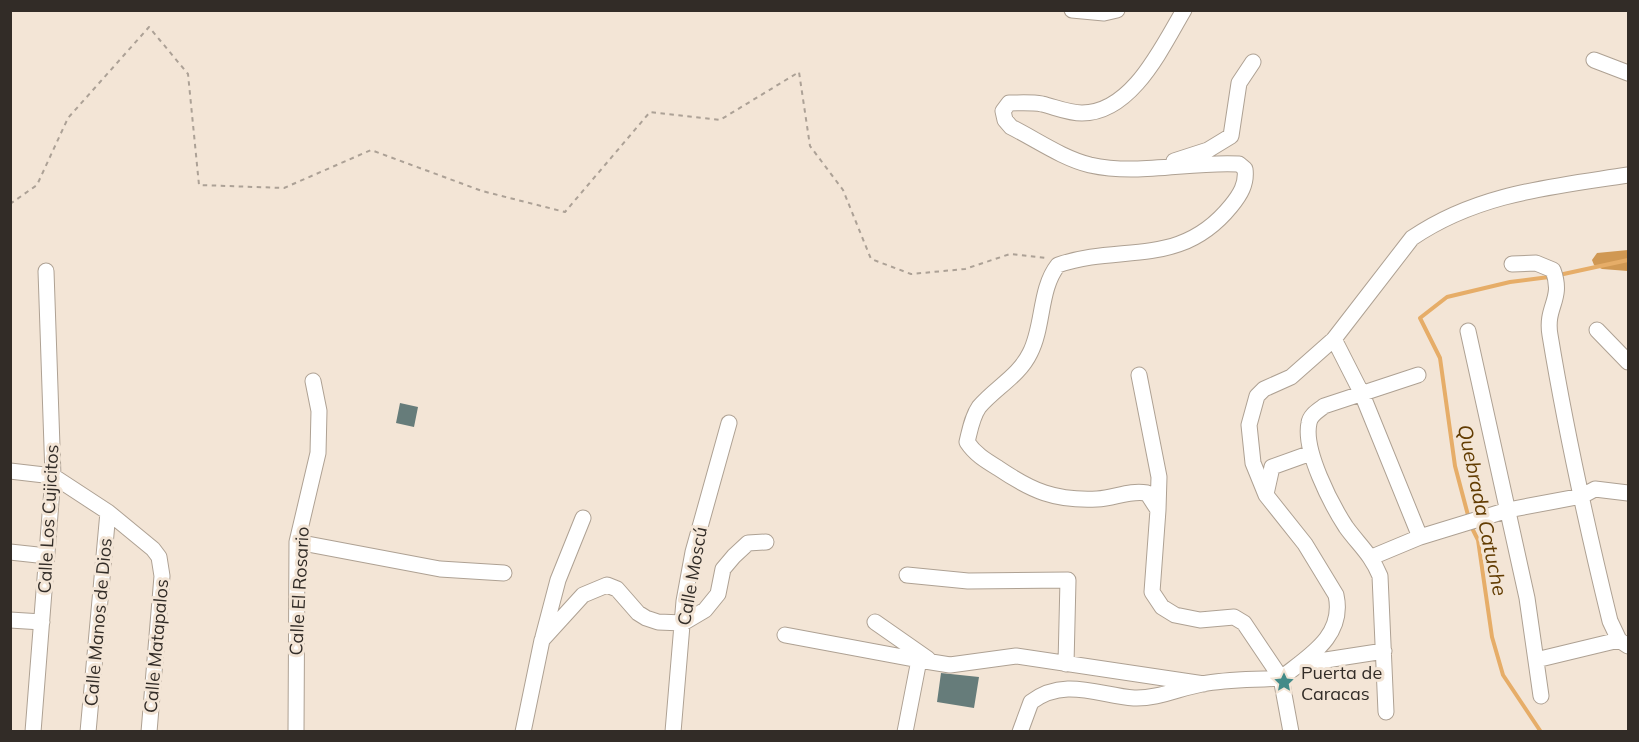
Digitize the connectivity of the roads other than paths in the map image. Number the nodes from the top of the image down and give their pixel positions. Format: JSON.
{"nodes":[{"id":1,"x":1072,"y":10,"type":"edge"},
{"id":2,"x":1117,"y":10,"type":"edge"},
{"id":3,"x":1184,"y":10,"type":"edge"},
{"id":4,"x":1594,"y":60,"type":"dead end"},
{"id":5,"x":1253,"y":62,"type":"dead end"},
{"id":6,"x":1629,"y":73,"type":"edge"},
{"id":7,"x":1157,"y":168,"type":"junction"},
{"id":8,"x":1629,"y":175,"type":"edge"},
{"id":9,"x":1512,"y":264,"type":"dead end"},
{"id":10,"x":46,"y":271,"type":"dead end"},
{"id":11,"x":1597,"y":330,"type":"dead end"},
{"id":12,"x":1468,"y":331,"type":"dead end"},
{"id":13,"x":1334,"y":339,"type":"junction"},
{"id":14,"x":1629,"y":362,"type":"edge"},
{"id":15,"x":1139,"y":375,"type":"dead end"},
{"id":16,"x":1418,"y":375,"type":"dead end"},
{"id":17,"x":313,"y":381,"type":"dead end"},
{"id":18,"x":1362,"y":394,"type":"junction"},
{"id":19,"x":729,"y":423,"type":"dead end"},
{"id":20,"x":1311,"y":453,"type":"junction"},
{"id":21,"x":10,"y":472,"type":"edge"},
{"id":22,"x":53,"y":476,"type":"junction"},
{"id":23,"x":1629,"y":493,"type":"edge"},
{"id":24,"x":1266,"y":495,"type":"junction"},
{"id":25,"x":1582,"y":496,"type":"junction"},
{"id":26,"x":1158,"y":510,"type":"junction"},
{"id":27,"x":1508,"y":510,"type":"junction"},
{"id":28,"x":108,"y":512,"type":"junction"},
{"id":29,"x":583,"y":518,"type":"dead end"},
{"id":30,"x":1420,"y":537,"type":"junction"},
{"id":31,"x":297,"y":542,"type":"junction"},
{"id":32,"x":766,"y":542,"type":"dead end"},
{"id":33,"x":10,"y":552,"type":"edge"},
{"id":34,"x":47,"y":556,"type":"junction"},
{"id":35,"x":1372,"y":557,"type":"junction"},
{"id":36,"x":504,"y":573,"type":"dead end"},
{"id":37,"x":907,"y":575,"type":"dead end"},
{"id":38,"x":10,"y":620,"type":"edge"},
{"id":39,"x":42,"y":622,"type":"junction"},
{"id":40,"x":875,"y":622,"type":"dead end"},
{"id":41,"x":683,"y":623,"type":"junction"},
{"id":42,"x":785,"y":635,"type":"dead end"},
{"id":43,"x":542,"y":640,"type":"junction"},
{"id":44,"x":1624,"y":643,"type":"edge"},
{"id":45,"x":1384,"y":651,"type":"junction"},
{"id":46,"x":1536,"y":660,"type":"junction"},
{"id":47,"x":926,"y":662,"type":"junction"},
{"id":48,"x":1066,"y":664,"type":"junction"},
{"id":49,"x":1298,"y":665,"type":"junction"},
{"id":50,"x":1281,"y":678,"type":"junction"},
{"id":51,"x":1204,"y":684,"type":"junction"},
{"id":52,"x":1541,"y":696,"type":"dead end"},
{"id":53,"x":1386,"y":712,"type":"dead end"},
{"id":54,"x":33,"y":732,"type":"edge"},
{"id":55,"x":88,"y":732,"type":"edge"},
{"id":56,"x":149,"y":732,"type":"edge"},
{"id":57,"x":296,"y":732,"type":"edge"},
{"id":58,"x":523,"y":732,"type":"edge"},
{"id":59,"x":673,"y":732,"type":"edge"},
{"id":60,"x":905,"y":732,"type":"edge"},
{"id":61,"x":1020,"y":732,"type":"edge"},
{"id":62,"x":1291,"y":732,"type":"edge"}],
"edges":[{"from":1,"to":2,"type":"street"},
{"from":3,"to":7,"type":"street"},
{"from":4,"to":6,"type":"street"},
{"from":5,"to":7,"type":"street"},
{"from":7,"to":26,"type":"street"},
{"from":8,"to":13,"type":"street"},
{"from":9,"to":25,"type":"street"},
{"from":10,"to":22,"type":"street","name":"Calle Los Cujicitos"},
{"from":11,"to":14,"type":"street"},
{"from":12,"to":27,"type":"street"},
{"from":13,"to":18,"type":"street"},
{"from":13,"to":24,"type":"street"},
{"from":15,"to":26,"type":"street"},
{"from":16,"to":18,"type":"street"},
{"from":17,"to":31,"type":"street","name":"Calle El Rosario"},
{"from":18,"to":20,"type":"street"},
{"from":18,"to":30,"type":"street"},
{"from":19,"to":41,"type":"street","name":"Calle Moscú"},
{"from":20,"to":24,"type":"street"},
{"from":20,"to":35,"type":"street"},
{"from":21,"to":22,"type":"street","name":"Calle Matapalos"},
{"from":22,"to":28,"type":"street","name":"Calle Matapalos"},
{"from":22,"to":34,"type":"street","name":"Calle Los Cujicitos"},
{"from":23,"to":25,"type":"street"},
{"from":24,"to":49,"type":"street"},
{"from":25,"to":27,"type":"street"},
{"from":25,"to":44,"type":"street"},
{"from":26,"to":50,"type":"street"},
{"from":27,"to":30,"type":"street"},
{"from":27,"to":46,"type":"street"},
{"from":28,"to":55,"type":"street","name":"Calle Manos de Dios"},
{"from":28,"to":56,"type":"street","name":"Calle Matapalos"},
{"from":29,"to":43,"type":"street"},
{"from":30,"to":35,"type":"street"},
{"from":31,"to":36,"type":"street"},
{"from":31,"to":57,"type":"street","name":"Calle El Rosario"},
{"from":32,"to":41,"type":"street"},
{"from":33,"to":34,"type":"street"},
{"from":34,"to":39,"type":"street","name":"Calle Los Cujicitos"},
{"from":35,"to":45,"type":"street"},
{"from":37,"to":48,"type":"street"},
{"from":38,"to":39,"type":"street"},
{"from":39,"to":54,"type":"street","name":"Calle Los Cujicitos"},
{"from":40,"to":47,"type":"street"},
{"from":41,"to":43,"type":"street"},
{"from":41,"to":59,"type":"street","name":"Calle Moscú"},
{"from":42,"to":47,"type":"street"},
{"from":43,"to":58,"type":"street"},
{"from":44,"to":46,"type":"street"},
{"from":45,"to":49,"type":"street"},
{"from":45,"to":53,"type":"street"},
{"from":46,"to":52,"type":"street"},
{"from":47,"to":48,"type":"street"},
{"from":47,"to":60,"type":"street"},
{"from":48,"to":51,"type":"street"},
{"from":49,"to":50,"type":"street"},
{"from":50,"to":51,"type":"street"},
{"from":50,"to":62,"type":"street"},
{"from":51,"to":61,"type":"street"}]}
